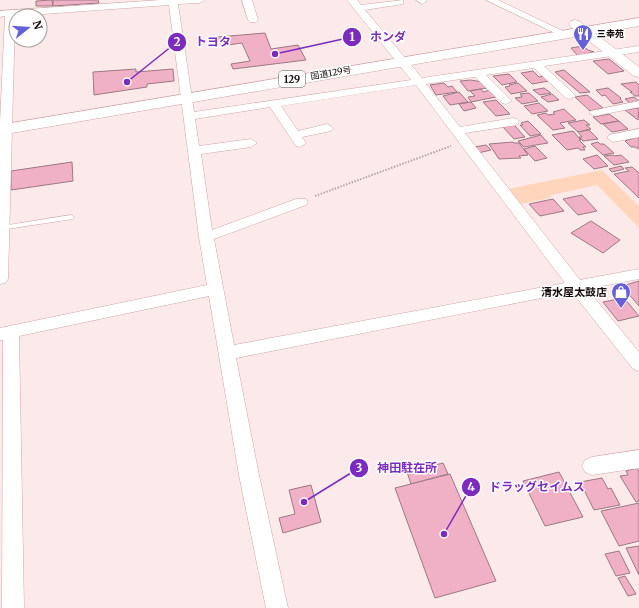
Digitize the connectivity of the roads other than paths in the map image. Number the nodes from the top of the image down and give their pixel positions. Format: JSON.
{"nodes":[{"id":1,"x":200,"y":0,"type":"edge"},
{"id":2,"x":247,"y":0,"type":"edge"},
{"id":3,"x":492,"y":0,"type":"edge"},
{"id":4,"x":172,"y":2,"type":"junction"},
{"id":5,"x":400,"y":2,"type":"dead end"},
{"id":6,"x":355,"y":4,"type":"edge"},
{"id":7,"x":639,"y":15,"type":"edge"},
{"id":8,"x":5,"y":16,"type":"edge"},
{"id":9,"x":253,"y":20,"type":"dead end"},
{"id":10,"x":639,"y":22,"type":"edge"},
{"id":11,"x":569,"y":29,"type":"junction"},
{"id":12,"x":639,"y":49,"type":"edge"},
{"id":13,"x":613,"y":53,"type":"junction"},
{"id":14,"x":397,"y":57,"type":"junction"},
{"id":15,"x":536,"y":64,"type":"junction"},
{"id":16,"x":478,"y":73,"type":"junction"},
{"id":17,"x":639,"y":74,"type":"edge"},
{"id":18,"x":419,"y":82,"type":"junction"},
{"id":19,"x":186,"y":94,"type":"junction"},
{"id":20,"x":570,"y":96,"type":"dead end"},
{"id":21,"x":506,"y":102,"type":"dead end"},
{"id":22,"x":273,"y":103,"type":"junction"},
{"id":23,"x":639,"y":104,"type":"edge"},
{"id":24,"x":595,"y":113,"type":"dead end"},
{"id":25,"x":189,"y":116,"type":"junction"},
{"id":26,"x":513,"y":122,"type":"dead end"},
{"id":27,"x":3,"y":125,"type":"edge"},
{"id":28,"x":327,"y":128,"type":"dead end"},
{"id":29,"x":602,"y":128,"type":"dead end"},
{"id":30,"x":639,"y":132,"type":"edge"},
{"id":31,"x":461,"y":136,"type":"junction"},
{"id":32,"x":251,"y":143,"type":"dead end"},
{"id":33,"x":194,"y":151,"type":"junction"},
{"id":34,"x":2,"y":193,"type":"edge"},
{"id":35,"x":301,"y":202,"type":"road end"},
{"id":36,"x":71,"y":217,"type":"dead end"},
{"id":37,"x":2,"y":228,"type":"junction"},
{"id":38,"x":206,"y":237,"type":"junction"},
{"id":39,"x":1,"y":249,"type":"edge"},
{"id":40,"x":639,"y":274,"type":"edge"},
{"id":41,"x":0,"y":279,"type":"edge"},
{"id":42,"x":575,"y":285,"type":"junction"},
{"id":43,"x":215,"y":289,"type":"junction"},
{"id":44,"x":5,"y":333,"type":"edge"},
{"id":45,"x":227,"y":353,"type":"junction"},
{"id":46,"x":639,"y":364,"type":"edge"},
{"id":47,"x":639,"y":459,"type":"edge"},
{"id":48,"x":592,"y":466,"type":"dead end"},
{"id":49,"x":13,"y":608,"type":"edge"},
{"id":50,"x":277,"y":608,"type":"edge"}],
"edges":[{"from":1,"to":4,"type":"street"},
{"from":2,"to":9,"type":"street"},
{"from":3,"to":11,"type":"street"},
{"from":4,"to":8,"type":"street"},
{"from":4,"to":19,"type":"street"},
{"from":5,"to":6,"type":"street"},
{"from":6,"to":14,"type":"street"},
{"from":7,"to":11,"type":"highway","name":"国道129号","number":"129"},
{"from":8,"to":27,"type":"street"},
{"from":10,"to":11,"type":"highway","name":"国道129号","number":"129"},
{"from":11,"to":13,"type":"street"},
{"from":11,"to":14,"type":"highway","name":"国道129号","number":"129"},
{"from":12,"to":13,"type":"street"},
{"from":13,"to":15,"type":"street"},
{"from":13,"to":17,"type":"street"},
{"from":14,"to":18,"type":"street"},
{"from":14,"to":19,"type":"highway","name":"国道129号","number":"129"},
{"from":15,"to":16,"type":"street"},
{"from":15,"to":20,"type":"street"},
{"from":16,"to":18,"type":"street"},
{"from":16,"to":21,"type":"street"},
{"from":18,"to":22,"type":"street"},
{"from":18,"to":31,"type":"street"},
{"from":19,"to":25,"type":"street"},
{"from":19,"to":27,"type":"highway","name":"国道129号","number":"129"},
{"from":22,"to":25,"type":"street"},
{"from":22,"to":28,"type":"street"},
{"from":23,"to":24,"type":"street"},
{"from":25,"to":33,"type":"street"},
{"from":26,"to":31,"type":"street"},
{"from":27,"to":34,"type":"street"},
{"from":29,"to":30,"type":"street"},
{"from":31,"to":42,"type":"street"},
{"from":32,"to":33,"type":"street"},
{"from":33,"to":38,"type":"street"},
{"from":34,"to":37,"type":"street"},
{"from":35,"to":38,"type":"street"},
{"from":36,"to":37,"type":"lane"},
{"from":37,"to":39,"type":"street"},
{"from":38,"to":43,"type":"street"},
{"from":39,"to":41,"type":"street"},
{"from":40,"to":42,"type":"street"},
{"from":42,"to":45,"type":"street"},
{"from":42,"to":46,"type":"street"},
{"from":43,"to":44,"type":"street"},
{"from":43,"to":45,"type":"street"},
{"from":44,"to":49,"type":"street"},
{"from":45,"to":50,"type":"street"},
{"from":47,"to":48,"type":"street"}]}
